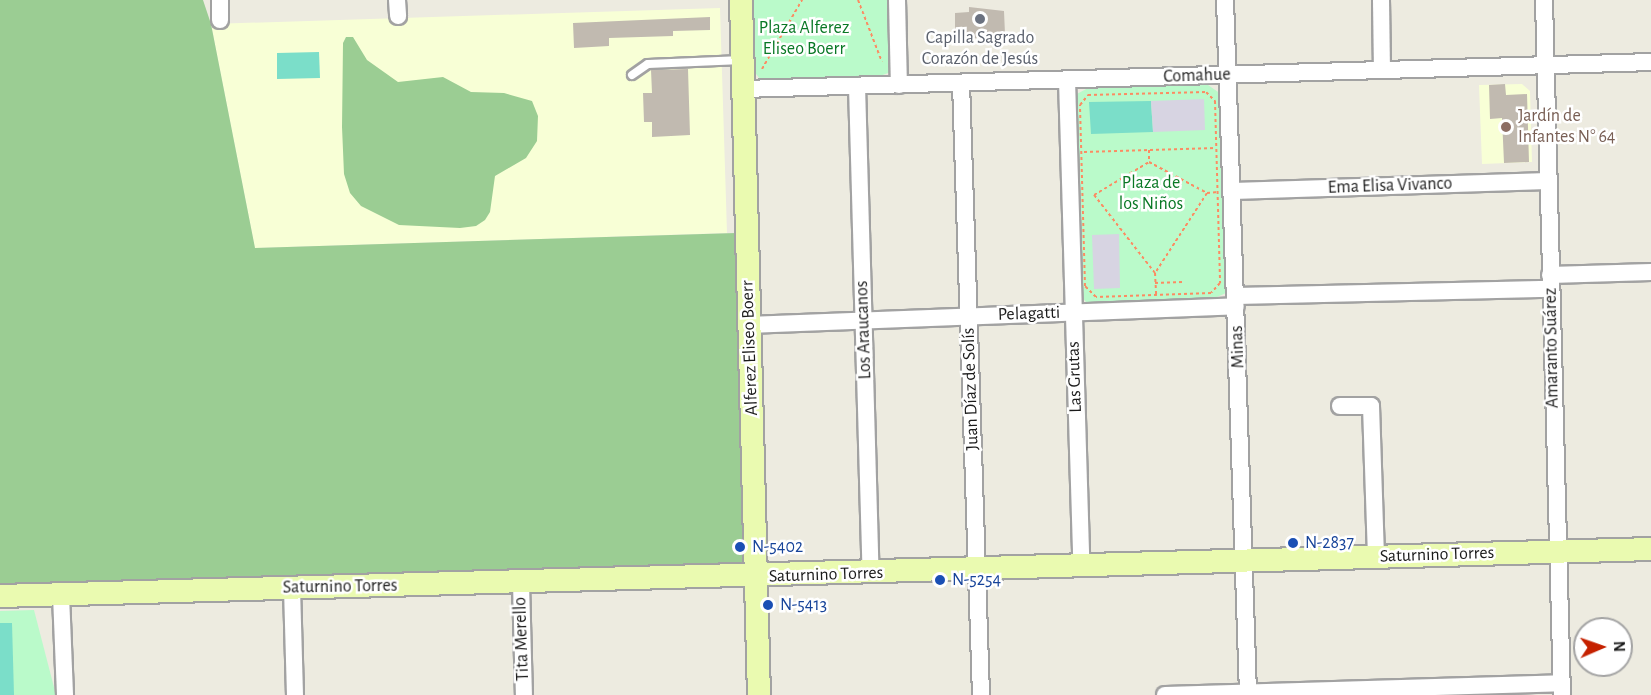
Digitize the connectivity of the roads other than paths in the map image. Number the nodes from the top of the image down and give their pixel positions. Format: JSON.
{"nodes":[{"id":1,"x":220,"y":0,"type":"edge"},
{"id":2,"x":741,"y":0,"type":"edge"},
{"id":3,"x":897,"y":0,"type":"edge"},
{"id":4,"x":1226,"y":0,"type":"edge"},
{"id":5,"x":1381,"y":0,"type":"edge"},
{"id":6,"x":1544,"y":0,"type":"edge"},
{"id":7,"x":220,"y":20,"type":"dead end"},
{"id":8,"x":1651,"y":62,"type":"edge"},
{"id":9,"x":752,"y":64,"type":"junction"},
{"id":10,"x":1545,"y":65,"type":"junction"},
{"id":11,"x":1382,"y":70,"type":"junction"},
{"id":12,"x":632,"y":75,"type":"dead end"},
{"id":13,"x":1229,"y":75,"type":"junction"},
{"id":14,"x":1067,"y":80,"type":"junction"},
{"id":15,"x":961,"y":83,"type":"junction"},
{"id":16,"x":899,"y":85,"type":"junction"},
{"id":17,"x":857,"y":86,"type":"junction"},
{"id":18,"x":743,"y":90,"type":"junction"},
{"id":19,"x":1548,"y":181,"type":"junction"},
{"id":20,"x":1225,"y":192,"type":"junction"},
{"id":21,"x":1651,"y":272,"type":"edge"},
{"id":22,"x":1551,"y":282,"type":"junction"},
{"id":23,"x":1236,"y":301,"type":"junction"},
{"id":24,"x":1074,"y":312,"type":"junction"},
{"id":25,"x":969,"y":316,"type":"junction"},
{"id":26,"x":864,"y":320,"type":"junction"},
{"id":27,"x":749,"y":325,"type":"junction"},
{"id":28,"x":1340,"y":406,"type":"dead end"},
{"id":29,"x":1651,"y":549,"type":"edge"},
{"id":30,"x":1557,"y":552,"type":"junction"},
{"id":31,"x":1376,"y":557,"type":"junction"},
{"id":32,"x":1245,"y":561,"type":"junction"},
{"id":33,"x":1081,"y":566,"type":"junction"},
{"id":34,"x":976,"y":570,"type":"junction"},
{"id":35,"x":871,"y":573,"type":"junction"},
{"id":36,"x":757,"y":577,"type":"junction"},
{"id":37,"x":521,"y":583,"type":"junction"},
{"id":38,"x":292,"y":588,"type":"junction"},
{"id":39,"x":61,"y":595,"type":"junction"},
{"id":40,"x":0,"y":596,"type":"edge"},
{"id":41,"x":1562,"y":689,"type":"edge"},
{"id":42,"x":1248,"y":694,"type":"edge"},
{"id":43,"x":65,"y":695,"type":"edge"},
{"id":44,"x":295,"y":695,"type":"edge"},
{"id":45,"x":524,"y":695,"type":"edge"},
{"id":46,"x":759,"y":695,"type":"edge"},
{"id":47,"x":981,"y":695,"type":"edge"},
{"id":48,"x":1165,"y":695,"type":"edge"}],
"edges":[{"from":1,"to":7,"type":"street"},
{"from":2,"to":9,"type":"street","name":"Alferez Eliseo Boerr"},
{"from":3,"to":16,"type":"street"},
{"from":4,"to":13,"type":"street","name":"Minas"},
{"from":5,"to":11,"type":"street"},
{"from":6,"to":10,"type":"street","name":"Amaranto Suárez"},
{"from":8,"to":10,"type":"street","name":"Comahue"},
{"from":9,"to":12,"type":"lane"},
{"from":9,"to":18,"type":"street","name":"Alferez Eliseo Boerr"},
{"from":10,"to":11,"type":"street","name":"Comahue"},
{"from":10,"to":19,"type":"street","name":"Amaranto Suárez"},
{"from":11,"to":13,"type":"street","name":"Comahue"},
{"from":13,"to":14,"type":"street","name":"Comahue"},
{"from":13,"to":20,"type":"street","name":"Minas"},
{"from":14,"to":15,"type":"street","name":"Comahue"},
{"from":14,"to":24,"type":"street","name":"Las Grutas"},
{"from":15,"to":16,"type":"street","name":"Comahue"},
{"from":15,"to":25,"type":"street","name":"Juan Díaz de Solís"},
{"from":16,"to":17,"type":"street","name":"Comahue"},
{"from":17,"to":18,"type":"street","name":"Comahue"},
{"from":17,"to":26,"type":"street","name":"Los Araucanos"},
{"from":18,"to":27,"type":"street","name":"Alferez Eliseo Boerr"},
{"from":19,"to":20,"type":"street","name":"Ema Elisa Vivanco"},
{"from":19,"to":22,"type":"street","name":"Amaranto Suárez"},
{"from":20,"to":23,"type":"street","name":"Minas"},
{"from":21,"to":22,"type":"street","name":"Pelagatti"},
{"from":22,"to":23,"type":"street","name":"Pelagatti"},
{"from":22,"to":30,"type":"street","name":"Amaranto Suárez"},
{"from":23,"to":24,"type":"street","name":"Pelagatti"},
{"from":23,"to":32,"type":"street","name":"Minas"},
{"from":24,"to":25,"type":"street","name":"Pelagatti"},
{"from":24,"to":33,"type":"street","name":"Las Grutas"},
{"from":25,"to":26,"type":"street","name":"Pelagatti"},
{"from":25,"to":34,"type":"street","name":"Juan Díaz de Solís"},
{"from":26,"to":27,"type":"street","name":"Pelagatti"},
{"from":26,"to":35,"type":"street","name":"Los Araucanos"},
{"from":27,"to":36,"type":"street","name":"Alferez Eliseo Boerr"},
{"from":28,"to":31,"type":"street"},
{"from":29,"to":30,"type":"street","name":"Saturnino Torres"},
{"from":30,"to":31,"type":"street","name":"Saturnino Torres"},
{"from":30,"to":41,"type":"street","name":"Amaranto Suárez"},
{"from":31,"to":32,"type":"street","name":"Saturnino Torres"},
{"from":32,"to":33,"type":"street","name":"Saturnino Torres"},
{"from":32,"to":42,"type":"street","name":"Minas"},
{"from":33,"to":34,"type":"street","name":"Saturnino Torres"},
{"from":34,"to":35,"type":"street","name":"Saturnino Torres"},
{"from":34,"to":47,"type":"street","name":"Juan Díaz de Solís"},
{"from":35,"to":36,"type":"street","name":"Saturnino Torres"},
{"from":36,"to":37,"type":"street","name":"Saturnino Torres"},
{"from":36,"to":46,"type":"street","name":"Alferez Eliseo Boerr"},
{"from":37,"to":38,"type":"street","name":"Saturnino Torres"},
{"from":37,"to":45,"type":"street","name":"Tita Merello"},
{"from":38,"to":39,"type":"street","name":"Saturnino Torres"},
{"from":38,"to":44,"type":"street"},
{"from":39,"to":40,"type":"street","name":"Saturnino Torres"},
{"from":39,"to":43,"type":"street"},
{"from":41,"to":42,"type":"street"},
{"from":42,"to":48,"type":"street"}]}
